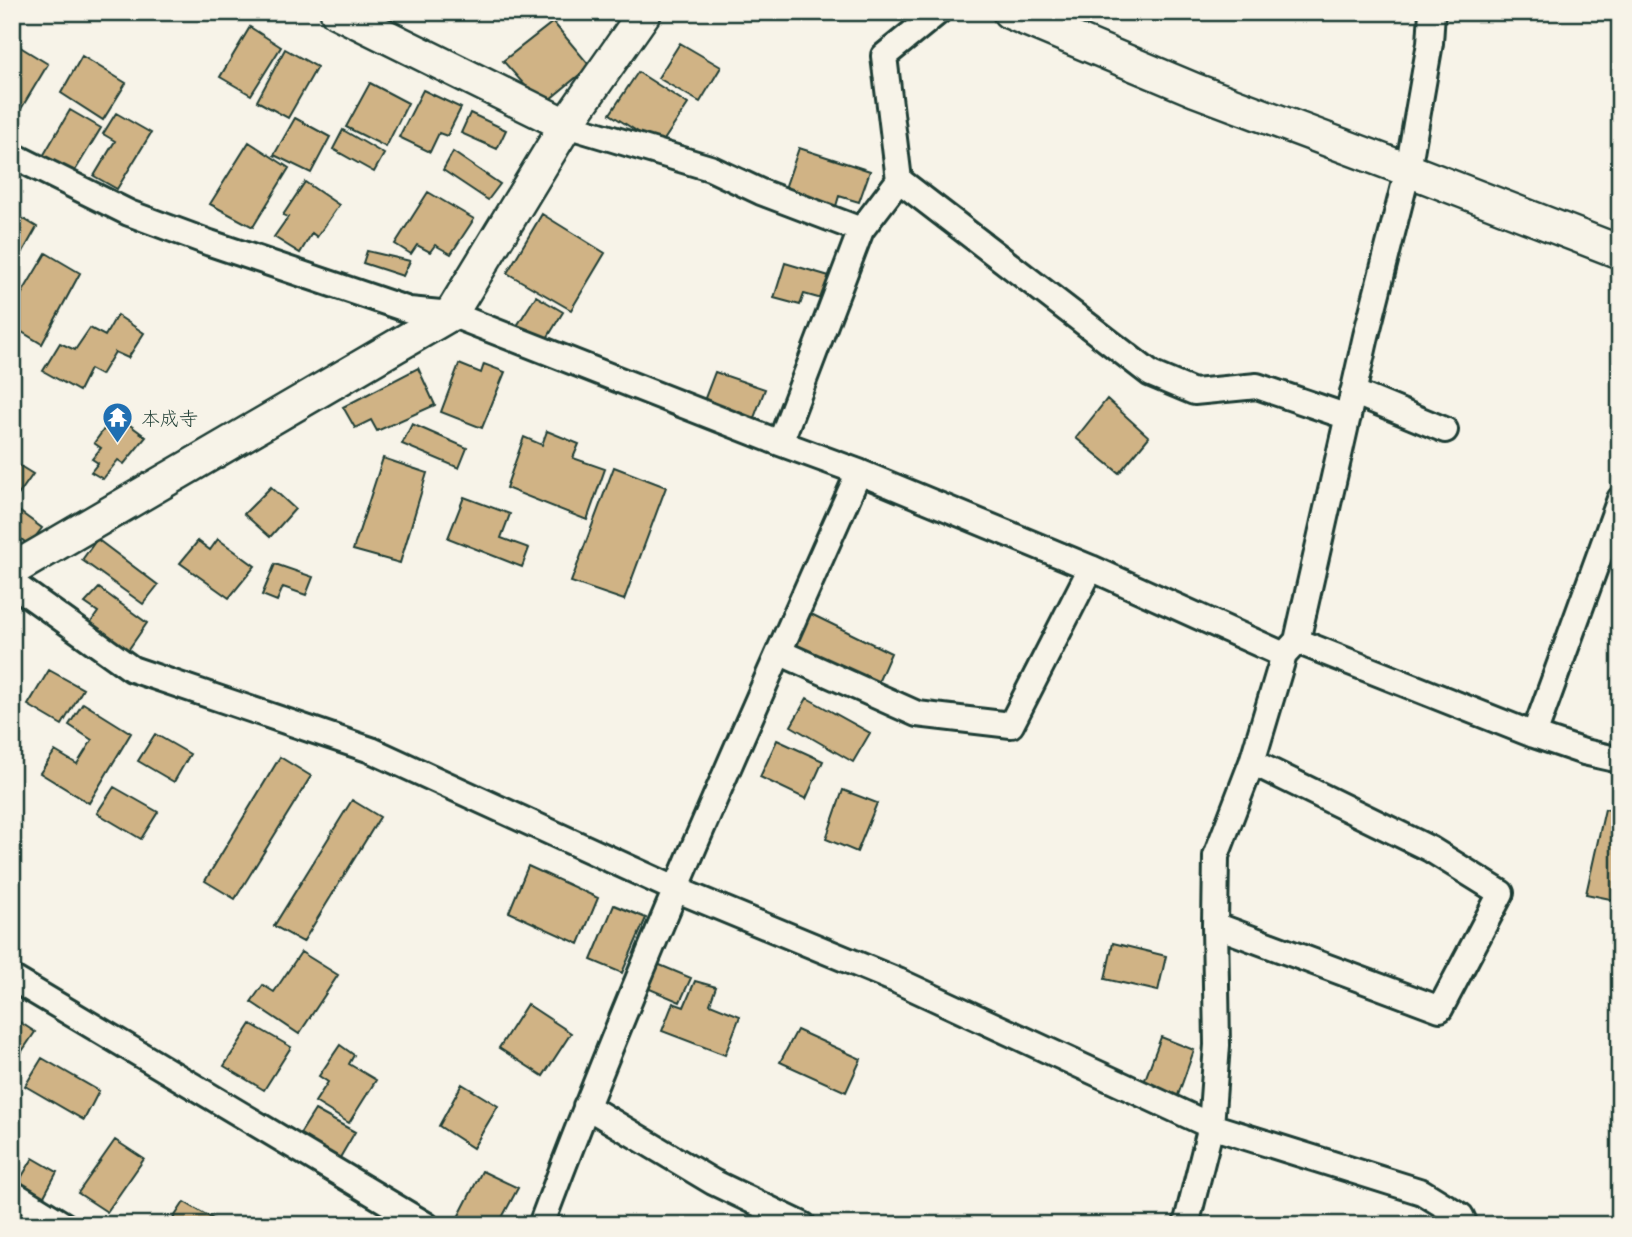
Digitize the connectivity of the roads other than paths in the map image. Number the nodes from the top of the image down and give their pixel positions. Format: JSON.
{"nodes":[{"id":1,"x":337,"y":12,"type":"edge"},
{"id":2,"x":645,"y":12,"type":"edge"},
{"id":3,"x":937,"y":12,"type":"edge"},
{"id":4,"x":1009,"y":12,"type":"edge"},
{"id":5,"x":1432,"y":12,"type":"edge"},
{"id":6,"x":566,"y":125,"type":"junction"},
{"id":7,"x":12,"y":155,"type":"edge"},
{"id":8,"x":1408,"y":170,"type":"junction"},
{"id":9,"x":899,"y":180,"type":"junction"},
{"id":10,"x":861,"y":230,"type":"junction"},
{"id":11,"x":1620,"y":252,"type":"edge"},
{"id":12,"x":451,"y":314,"type":"junction"},
{"id":13,"x":1353,"y":392,"type":"junction"},
{"id":14,"x":1348,"y":417,"type":"junction"},
{"id":15,"x":1445,"y":430,"type":"dead end"},
{"id":16,"x":780,"y":443,"type":"junction"},
{"id":17,"x":859,"y":472,"type":"junction"},
{"id":18,"x":1620,"y":499,"type":"edge"},
{"id":19,"x":15,"y":568,"type":"edge"},
{"id":20,"x":1091,"y":568,"type":"junction"},
{"id":21,"x":1290,"y":648,"type":"junction"},
{"id":22,"x":779,"y":652,"type":"junction"},
{"id":23,"x":1534,"y":735,"type":"junction"},
{"id":24,"x":1620,"y":760,"type":"edge"},
{"id":25,"x":1252,"y":762,"type":"junction"},
{"id":26,"x":675,"y":889,"type":"junction"},
{"id":27,"x":1215,"y":925,"type":"junction"},
{"id":28,"x":12,"y":978,"type":"edge"},
{"id":29,"x":586,"y":1106,"type":"junction"},
{"id":30,"x":1211,"y":1126,"type":"junction"},
{"id":31,"x":12,"y":1193,"type":"edge"},
{"id":32,"x":64,"y":1225,"type":"edge"},
{"id":33,"x":426,"y":1225,"type":"edge"},
{"id":34,"x":541,"y":1225,"type":"edge"},
{"id":35,"x":803,"y":1225,"type":"edge"},
{"id":36,"x":1186,"y":1225,"type":"edge"},
{"id":37,"x":1465,"y":1225,"type":"edge"}],
"edges":[{"from":1,"to":6,"type":"street"},
{"from":2,"to":6,"type":"street"},
{"from":3,"to":9,"type":"street"},
{"from":4,"to":8,"type":"street"},
{"from":5,"to":8,"type":"street"},
{"from":6,"to":10,"type":"street"},
{"from":6,"to":12,"type":"street"},
{"from":7,"to":12,"type":"street"},
{"from":8,"to":11,"type":"street"},
{"from":8,"to":13,"type":"street"},
{"from":9,"to":10,"type":"street"},
{"from":9,"to":14,"type":"street"},
{"from":10,"to":16,"type":"street"},
{"from":12,"to":16,"type":"street"},
{"from":12,"to":19,"type":"street"},
{"from":13,"to":14,"type":"street"},
{"from":13,"to":15,"type":"street"},
{"from":14,"to":21,"type":"street"},
{"from":16,"to":17,"type":"street"},
{"from":17,"to":20,"type":"street"},
{"from":17,"to":22,"type":"street"},
{"from":18,"to":23,"type":"street"},
{"from":19,"to":26,"type":"street"},
{"from":20,"to":21,"type":"street"},
{"from":20,"to":22,"type":"street"},
{"from":21,"to":23,"type":"street"},
{"from":21,"to":25,"type":"street"},
{"from":22,"to":26,"type":"street"},
{"from":23,"to":24,"type":"street"},
{"from":25,"to":27,"type":"street"},
{"from":25,"to":27,"type":"street"},
{"from":26,"to":29,"type":"street"},
{"from":26,"to":30,"type":"street"},
{"from":27,"to":30,"type":"street"},
{"from":28,"to":33,"type":"street"},
{"from":29,"to":34,"type":"street"},
{"from":29,"to":35,"type":"street"},
{"from":30,"to":36,"type":"street"},
{"from":30,"to":37,"type":"street"},
{"from":31,"to":32,"type":"street"}]}
